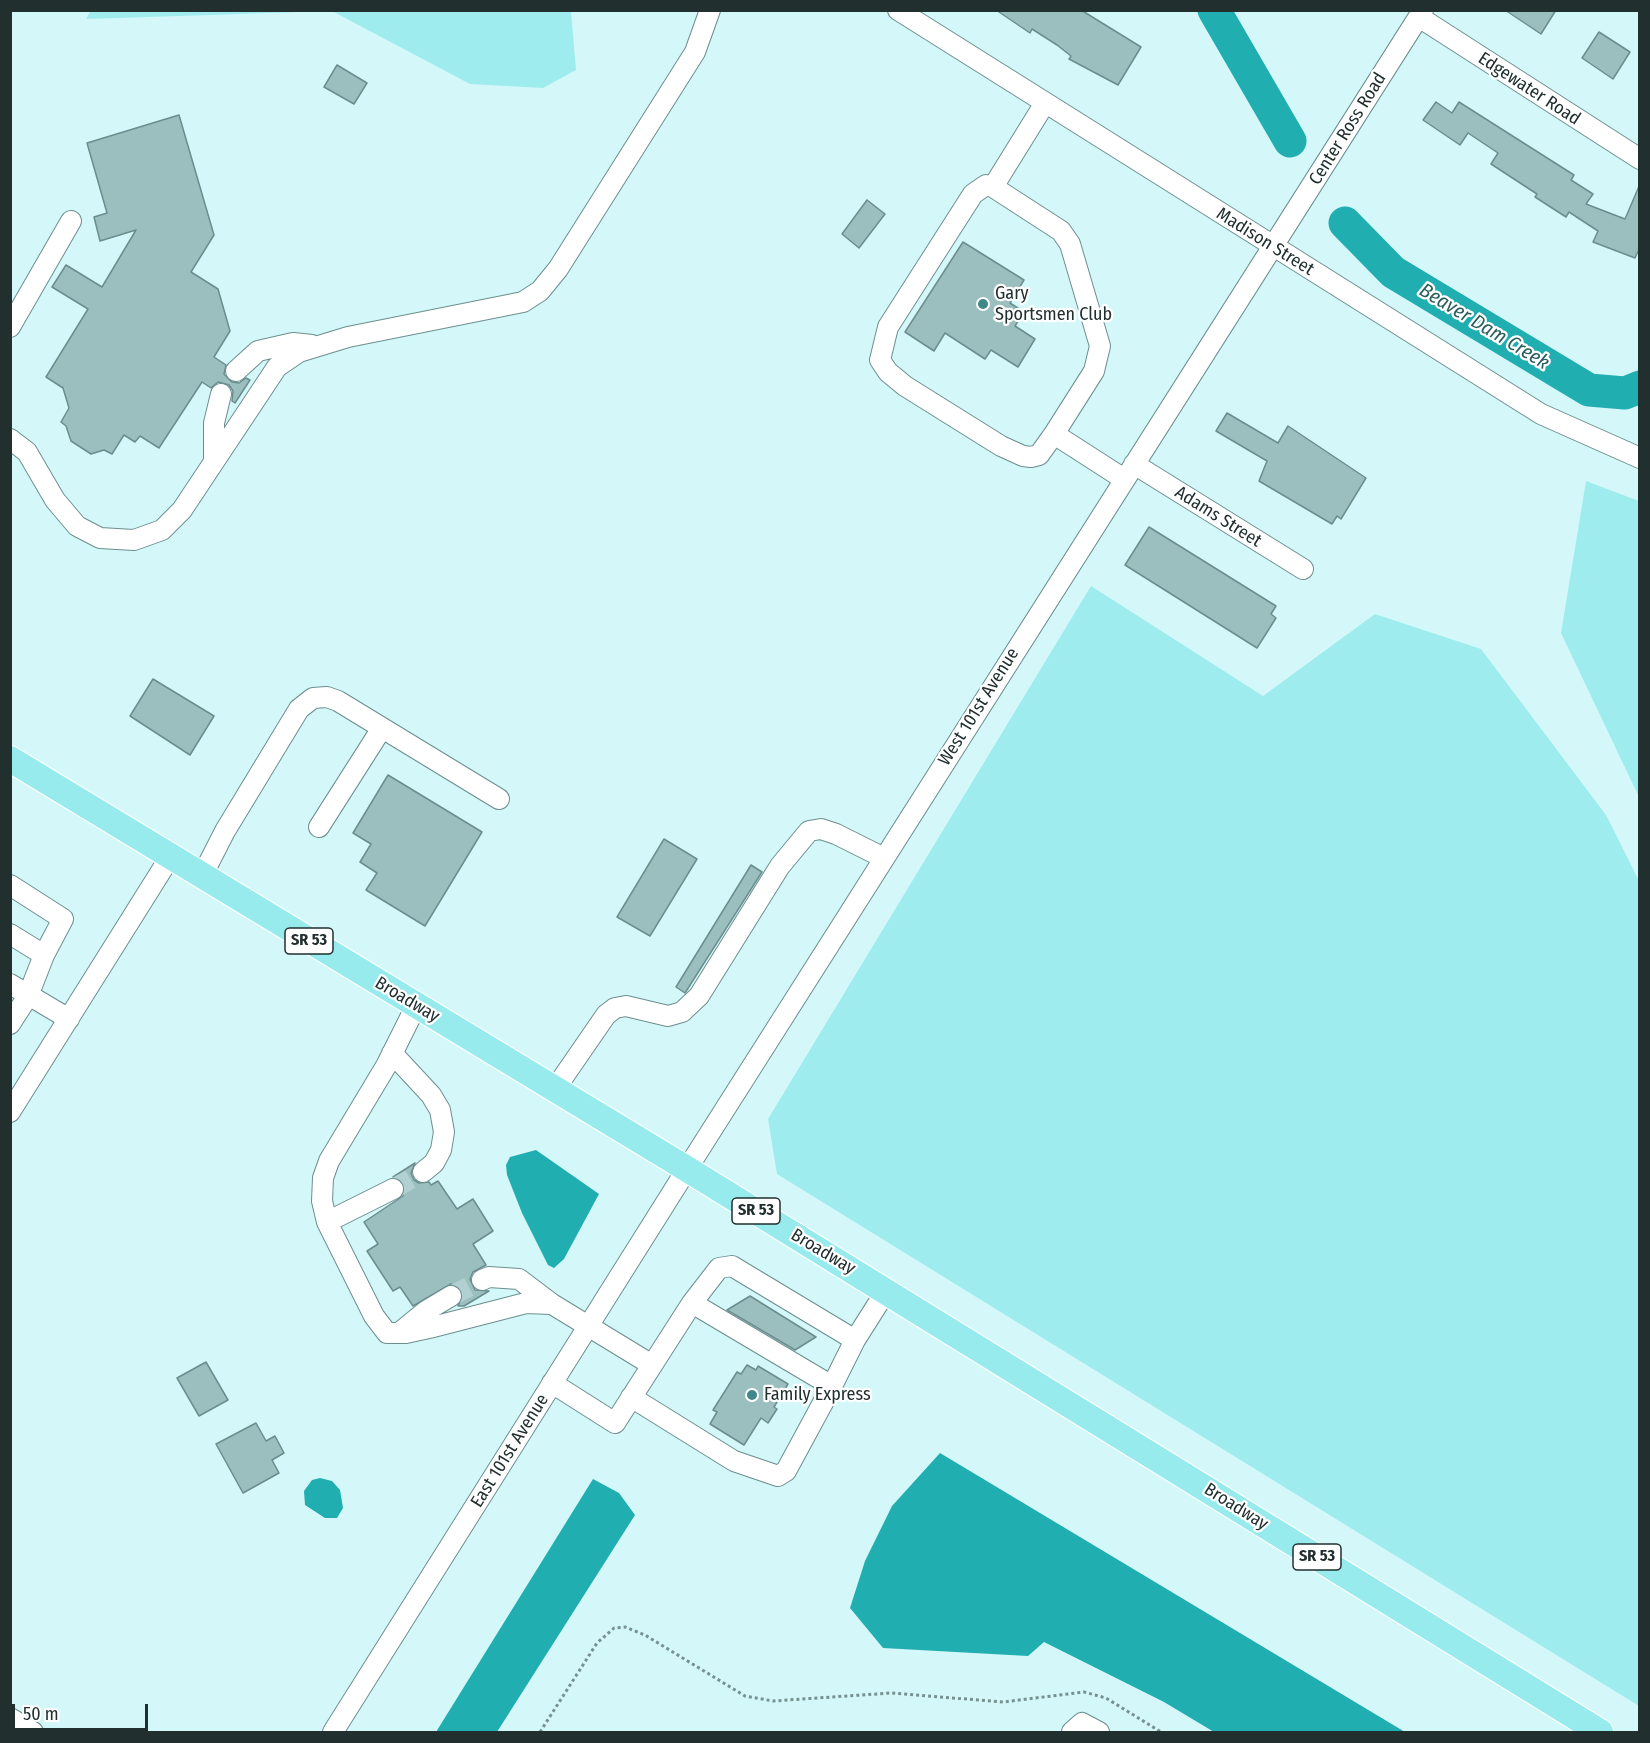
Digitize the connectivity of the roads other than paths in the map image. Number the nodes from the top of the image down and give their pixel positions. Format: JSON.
{"nodes":[{"id":1,"x":898,"y":10,"type":"edge"},
{"id":2,"x":712,"y":12,"type":"edge"},
{"id":3,"x":1421,"y":14,"type":"edge"},
{"id":4,"x":1045,"y":103,"type":"junction"},
{"id":5,"x":1640,"y":159,"type":"edge"},
{"id":6,"x":993,"y":187,"type":"junction"},
{"id":7,"x":71,"y":221,"type":"dead end"},
{"id":8,"x":1273,"y":247,"type":"junction"},
{"id":9,"x":10,"y":327,"type":"edge"},
{"id":10,"x":320,"y":346,"type":"junction"},
{"id":11,"x":236,"y":371,"type":"dead end"},
{"id":12,"x":220,"y":394,"type":"dead end"},
{"id":13,"x":1054,"y":434,"type":"junction"},
{"id":14,"x":10,"y":439,"type":"edge"},
{"id":15,"x":1640,"y":458,"type":"edge"},
{"id":16,"x":214,"y":460,"type":"junction"},
{"id":17,"x":1129,"y":472,"type":"junction"},
{"id":18,"x":1303,"y":569,"type":"dead end"},
{"id":19,"x":382,"y":728,"type":"junction"},
{"id":20,"x":10,"y":759,"type":"edge"},
{"id":21,"x":499,"y":799,"type":"dead end"},
{"id":22,"x":320,"y":827,"type":"dead end"},
{"id":23,"x":170,"y":857,"type":"junction"},
{"id":24,"x":884,"y":858,"type":"junction"},
{"id":25,"x":202,"y":876,"type":"junction"},
{"id":26,"x":14,"y":895,"type":"edge"},
{"id":27,"x":10,"y":934,"type":"edge"},
{"id":28,"x":44,"y":955,"type":"junction"},
{"id":29,"x":10,"y":984,"type":"edge"},
{"id":30,"x":28,"y":996,"type":"junction"},
{"id":31,"x":416,"y":1006,"type":"junction"},
{"id":32,"x":69,"y":1019,"type":"junction"},
{"id":33,"x":10,"y":1024,"type":"edge"},
{"id":34,"x":392,"y":1053,"type":"junction"},
{"id":35,"x":555,"y":1089,"type":"junction"},
{"id":36,"x":10,"y":1112,"type":"edge"},
{"id":37,"x":687,"y":1169,"type":"junction"},
{"id":38,"x":423,"y":1172,"type":"tunnel mouth"},
{"id":39,"x":393,"y":1189,"type":"tunnel mouth"},
{"id":40,"x":327,"y":1222,"type":"junction"},
{"id":41,"x":482,"y":1280,"type":"tunnel mouth"},
{"id":42,"x":886,"y":1291,"type":"junction"},
{"id":43,"x":451,"y":1296,"type":"tunnel mouth"},
{"id":44,"x":692,"y":1303,"type":"junction"},
{"id":45,"x":552,"y":1304,"type":"junction"},
{"id":46,"x":588,"y":1327,"type":"junction"},
{"id":47,"x":399,"y":1333,"type":"junction"},
{"id":48,"x":855,"y":1340,"type":"junction"},
{"id":49,"x":652,"y":1365,"type":"junction"},
{"id":50,"x":552,"y":1383,"type":"junction"},
{"id":51,"x":832,"y":1386,"type":"junction"},
{"id":52,"x":632,"y":1397,"type":"junction"},
{"id":53,"x":10,"y":1719,"type":"edge"},
{"id":54,"x":33,"y":1732,"type":"edge"},
{"id":55,"x":333,"y":1732,"type":"edge"},
{"id":56,"x":1072,"y":1732,"type":"edge"},
{"id":57,"x":1099,"y":1732,"type":"edge"},
{"id":58,"x":1600,"y":1732,"type":"edge"}],
"edges":[{"from":1,"to":4,"type":"street","name":"Madison Street"},
{"from":2,"to":10,"type":"street"},
{"from":3,"to":5,"type":"street","name":"Edgewater Road"},
{"from":3,"to":8,"type":"street","name":"Center Ross Road"},
{"from":4,"to":6,"type":"street"},
{"from":4,"to":8,"type":"street","name":"Madison Street"},
{"from":6,"to":13,"type":"street"},
{"from":6,"to":13,"type":"street"},
{"from":7,"to":9,"type":"street"},
{"from":8,"to":15,"type":"street","name":"Madison Street"},
{"from":8,"to":17,"type":"street","name":"West 101st Avenue"},
{"from":10,"to":11,"type":"street"},
{"from":10,"to":16,"type":"street"},
{"from":12,"to":16,"type":"street"},
{"from":13,"to":17,"type":"street","name":"Adams Street"},
{"from":14,"to":16,"type":"street"},
{"from":17,"to":18,"type":"street","name":"Adams Street"},
{"from":17,"to":24,"type":"street","name":"West 101st Avenue"},
{"from":19,"to":21,"type":"street"},
{"from":19,"to":22,"type":"street"},
{"from":19,"to":25,"type":"street"},
{"from":20,"to":23,"type":"main road","name":"Broadway","number":"SR 53"},
{"from":23,"to":25,"type":"main road","name":"Broadway","number":"SR 53"},
{"from":23,"to":32,"type":"street"},
{"from":24,"to":35,"type":"street"},
{"from":24,"to":37,"type":"street","name":"West 101st Avenue"},
{"from":25,"to":31,"type":"main road","name":"Broadway","number":"SR 53"},
{"from":26,"to":28,"type":"street"},
{"from":27,"to":28,"type":"street"},
{"from":28,"to":30,"type":"street"},
{"from":29,"to":30,"type":"street"},
{"from":30,"to":32,"type":"street"},
{"from":30,"to":33,"type":"street"},
{"from":31,"to":34,"type":"street"},
{"from":31,"to":35,"type":"main road","name":"Broadway","number":"SR 53"},
{"from":32,"to":36,"type":"street"},
{"from":34,"to":38,"type":"street"},
{"from":34,"to":40,"type":"street"},
{"from":35,"to":37,"type":"main road","name":"Broadway","number":"SR 53"},
{"from":37,"to":42,"type":"main road","name":"Broadway","number":"SR 53"},
{"from":37,"to":46,"type":"street","name":"East 101st Avenue"},
{"from":39,"to":40,"type":"street"},
{"from":40,"to":47,"type":"street"},
{"from":41,"to":45,"type":"street"},
{"from":42,"to":48,"type":"street"},
{"from":42,"to":58,"type":"main road","name":"Broadway","number":"SR 53"},
{"from":43,"to":47,"type":"street"},
{"from":44,"to":48,"type":"street"},
{"from":44,"to":49,"type":"street"},
{"from":44,"to":51,"type":"street"},
{"from":45,"to":46,"type":"street"},
{"from":45,"to":47,"type":"street"},
{"from":46,"to":49,"type":"street"},
{"from":46,"to":50,"type":"street","name":"East 101st Avenue"},
{"from":48,"to":51,"type":"street"},
{"from":49,"to":52,"type":"street"},
{"from":50,"to":52,"type":"street"},
{"from":50,"to":55,"type":"street","name":"East 101st Avenue"},
{"from":51,"to":52,"type":"street"},
{"from":53,"to":54,"type":"street"},
{"from":56,"to":57,"type":"street"}]}
